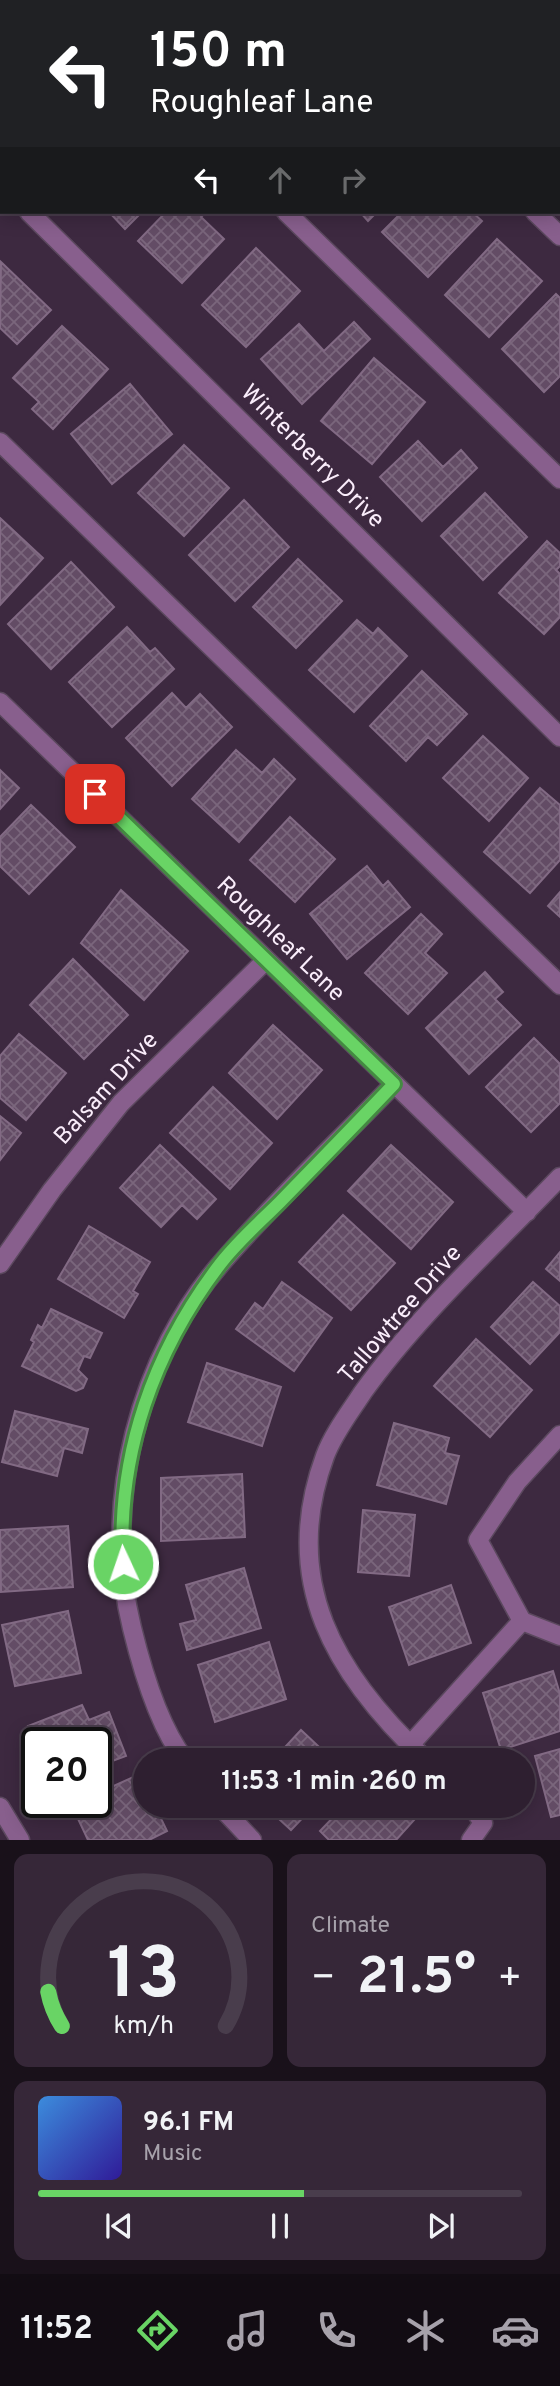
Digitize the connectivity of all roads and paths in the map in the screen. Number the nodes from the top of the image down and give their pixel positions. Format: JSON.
{"nodes":[{"id":1,"x":31,"y":214,"type":"edge"},
{"id":2,"x":288,"y":214,"type":"edge"},
{"id":3,"x":537,"y":214,"type":"edge"},
{"id":4,"x":560,"y":236,"type":"edge"},
{"id":5,"x":0,"y":442,"type":"edge"},
{"id":6,"x":560,"y":479,"type":"edge"},
{"id":7,"x":0,"y":702,"type":"edge"},
{"id":8,"x":560,"y":737,"type":"edge"},
{"id":9,"x":265,"y":961,"type":"junction"},
{"id":10,"x":560,"y":985,"type":"edge"},
{"id":11,"x":394,"y":1084,"type":"junction"},
{"id":12,"x":560,"y":1177,"type":"edge"},
{"id":13,"x":527,"y":1212,"type":"junction"},
{"id":14,"x":1,"y":1260,"type":"edge"},
{"id":15,"x":560,"y":1435,"type":"edge"},
{"id":16,"x":522,"y":1621,"type":"junction"},
{"id":17,"x":560,"y":1636,"type":"edge"},
{"id":18,"x":410,"y":1745,"type":"junction"},
{"id":19,"x":179,"y":1748,"type":"edge"},
{"id":20,"x":413,"y":1748,"type":"edge"},
{"id":21,"x":0,"y":1807,"type":"edge"},
{"id":22,"x":231,"y":1818,"type":"edge"},
{"id":23,"x":480,"y":1818,"type":"edge"},
{"id":24,"x":20,"y":1840,"type":"edge"},
{"id":25,"x":252,"y":1840,"type":"edge"},
{"id":26,"x":471,"y":1840,"type":"edge"}],
"edges":[{"from":1,"to":8,"type":"street","name":"Winterberry Drive"},
{"from":2,"to":6,"type":"street"},
{"from":3,"to":4,"type":"street"},
{"from":5,"to":10,"type":"street"},
{"from":7,"to":9,"type":"street","name":"Roughleaf Lane"},
{"from":9,"to":11,"type":"street","name":"Roughleaf Lane"},
{"from":9,"to":14,"type":"street","name":"Balsam Drive"},
{"from":11,"to":13,"type":"street","name":"Roughleaf Lane"},
{"from":11,"to":19,"type":"street"},
{"from":12,"to":13,"type":"street","name":"Tallowtree Drive"},
{"from":13,"to":18,"type":"street","name":"Tallowtree Drive"},
{"from":15,"to":16,"type":"street"},
{"from":16,"to":17,"type":"street"},
{"from":16,"to":18,"type":"street"},
{"from":18,"to":20,"type":"street","name":"Tallowtree Drive"},
{"from":21,"to":24,"type":"street"},
{"from":22,"to":25,"type":"street"},
{"from":23,"to":26,"type":"street"}]}
